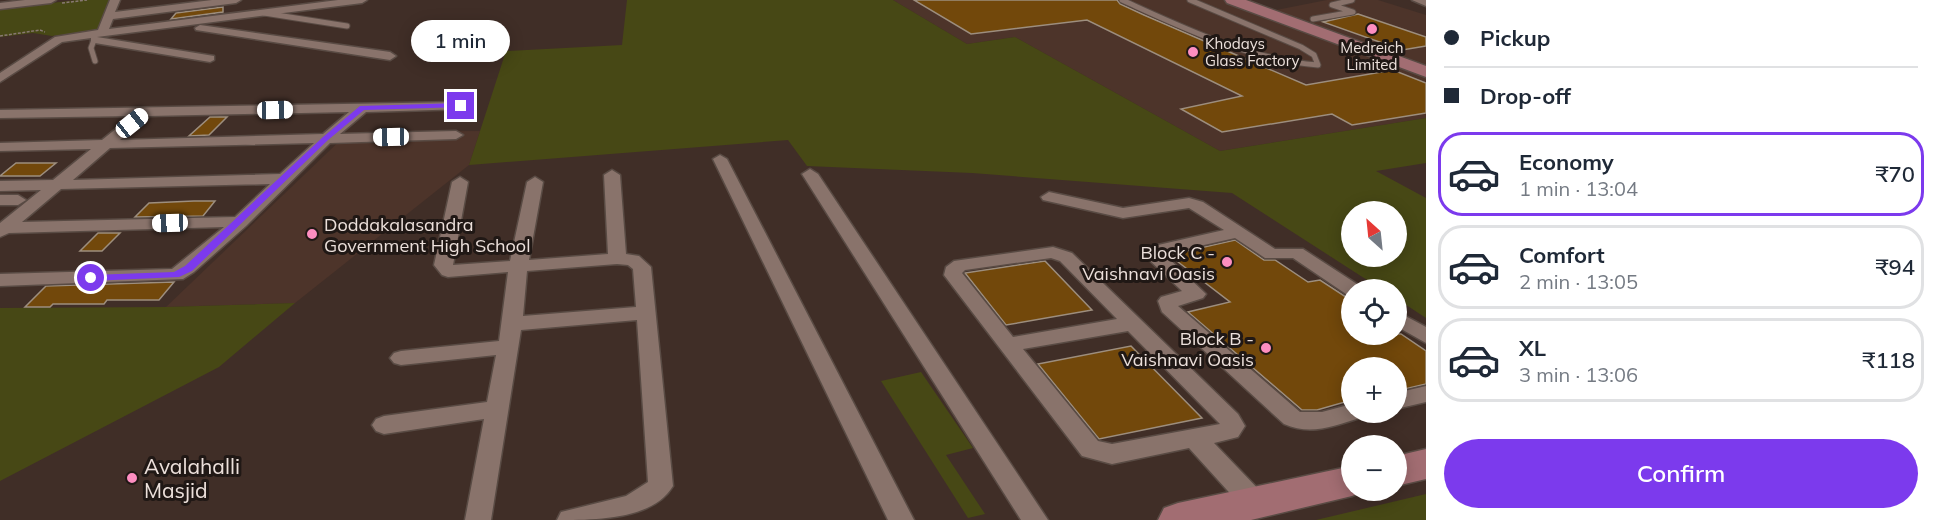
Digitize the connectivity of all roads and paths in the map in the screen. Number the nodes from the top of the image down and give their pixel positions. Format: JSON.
{"nodes":[{"id":1,"x":51,"y":0,"type":"edge"},
{"id":2,"x":115,"y":0,"type":"edge"},
{"id":3,"x":176,"y":0,"type":"edge"},
{"id":4,"x":229,"y":0,"type":"edge"},
{"id":5,"x":362,"y":0,"type":"edge"},
{"id":6,"x":1122,"y":0,"type":"edge"},
{"id":7,"x":1190,"y":0,"type":"edge"},
{"id":8,"x":1232,"y":0,"type":"edge"},
{"id":9,"x":1240,"y":0,"type":"edge"},
{"id":10,"x":1352,"y":0,"type":"edge"},
{"id":11,"x":1417,"y":0,"type":"edge"},
{"id":12,"x":38,"y":1,"type":"edge"},
{"id":13,"x":1426,"y":3,"type":"edge"},
{"id":14,"x":0,"y":6,"type":"edge"},
{"id":15,"x":167,"y":9,"type":"junction"},
{"id":16,"x":264,"y":13,"type":"junction"},
{"id":17,"x":109,"y":16,"type":"junction"},
{"id":18,"x":1313,"y":19,"type":"dead end"},
{"id":19,"x":178,"y":24,"type":"junction"},
{"id":20,"x":346,"y":26,"type":"dead end"},
{"id":21,"x":96,"y":36,"type":"junction"},
{"id":22,"x":1341,"y":40,"type":"junction"},
{"id":23,"x":390,"y":56,"type":"dead end"},
{"id":24,"x":210,"y":58,"type":"dead end"},
{"id":25,"x":95,"y":61,"type":"dead end"},
{"id":26,"x":24,"y":64,"type":"junction"},
{"id":27,"x":0,"y":66,"type":"edge"},
{"id":28,"x":1426,"y":72,"type":"edge"},
{"id":29,"x":0,"y":78,"type":"edge"},
{"id":30,"x":461,"y":106,"type":"dead end"},
{"id":31,"x":362,"y":108,"type":"junction"},
{"id":32,"x":145,"y":112,"type":"junction"},
{"id":33,"x":0,"y":114,"type":"edge"},
{"id":34,"x":456,"y":135,"type":"dead end"},
{"id":35,"x":326,"y":138,"type":"junction"},
{"id":36,"x":106,"y":144,"type":"junction"},
{"id":37,"x":0,"y":147,"type":"edge"},
{"id":38,"x":720,"y":159,"type":"dead end"},
{"id":39,"x":810,"y":174,"type":"dead end"},
{"id":40,"x":612,"y":175,"type":"dead end"},
{"id":41,"x":283,"y":179,"type":"junction"},
{"id":42,"x":460,"y":182,"type":"dead end"},
{"id":43,"x":535,"y":182,"type":"dead end"},
{"id":44,"x":57,"y":185,"type":"junction"},
{"id":45,"x":0,"y":186,"type":"edge"},
{"id":46,"x":1049,"y":197,"type":"dead end"},
{"id":47,"x":0,"y":200,"type":"edge"},
{"id":48,"x":18,"y":200,"type":"dead end"},
{"id":49,"x":240,"y":222,"type":"junction"},
{"id":50,"x":2,"y":230,"type":"edge"},
{"id":51,"x":1238,"y":231,"type":"junction"},
{"id":52,"x":617,"y":259,"type":"junction"},
{"id":53,"x":518,"y":268,"type":"junction"},
{"id":54,"x":0,"y":280,"type":"edge"},
{"id":55,"x":1341,"y":282,"type":"edge"},
{"id":56,"x":647,"y":313,"type":"junction"},
{"id":57,"x":1133,"y":323,"type":"junction"},
{"id":58,"x":512,"y":324,"type":"junction"},
{"id":59,"x":1407,"y":324,"type":"edge"},
{"id":60,"x":1426,"y":336,"type":"edge"},
{"id":61,"x":1007,"y":345,"type":"junction"},
{"id":62,"x":507,"y":347,"type":"junction"},
{"id":63,"x":401,"y":358,"type":"dead end"},
{"id":64,"x":1426,"y":394,"type":"edge"},
{"id":65,"x":1407,"y":398,"type":"edge"},
{"id":66,"x":497,"y":409,"type":"junction"},
{"id":67,"x":1341,"y":415,"type":"edge"},
{"id":68,"x":384,"y":425,"type":"dead end"},
{"id":69,"x":1195,"y":440,"type":"junction"},
{"id":70,"x":1426,"y":464,"type":"edge"},
{"id":71,"x":1407,"y":468,"type":"edge"},
{"id":72,"x":1341,"y":483,"type":"edge"},
{"id":73,"x":1255,"y":502,"type":"junction"},
{"id":74,"x":478,"y":520,"type":"edge"},
{"id":75,"x":570,"y":520,"type":"edge"},
{"id":76,"x":901,"y":520,"type":"edge"},
{"id":77,"x":1035,"y":520,"type":"edge"},
{"id":78,"x":1178,"y":520,"type":"edge"}],
"edges":[{"from":1,"to":12,"type":"street"},
{"from":2,"to":17,"type":"street"},
{"from":3,"to":15,"type":"street"},
{"from":4,"to":15,"type":"street"},
{"from":5,"to":16,"type":"street"},
{"from":6,"to":7,"type":"lane"},
{"from":8,"to":22,"type":"street"},
{"from":9,"to":22,"type":"street"},
{"from":10,"to":18,"type":"lane"},
{"from":11,"to":13,"type":"street"},
{"from":12,"to":14,"type":"street"},
{"from":15,"to":17,"type":"street"},
{"from":16,"to":19,"type":"street"},
{"from":16,"to":20,"type":"lane"},
{"from":17,"to":21,"type":"street"},
{"from":19,"to":21,"type":"street"},
{"from":19,"to":23,"type":"street"},
{"from":21,"to":24,"type":"street"},
{"from":21,"to":25,"type":"lane"},
{"from":21,"to":26,"type":"street"},
{"from":22,"to":28,"type":"street"},
{"from":26,"to":27,"type":"street"},
{"from":26,"to":29,"type":"street"},
{"from":30,"to":31,"type":"street"},
{"from":31,"to":32,"type":"street"},
{"from":31,"to":35,"type":"street"},
{"from":32,"to":33,"type":"street"},
{"from":32,"to":36,"type":"street"},
{"from":34,"to":35,"type":"street"},
{"from":35,"to":36,"type":"street"},
{"from":35,"to":41,"type":"street"},
{"from":36,"to":37,"type":"street"},
{"from":36,"to":44,"type":"street"},
{"from":38,"to":76,"type":"street"},
{"from":39,"to":77,"type":"street"},
{"from":40,"to":52,"type":"street"},
{"from":41,"to":44,"type":"street"},
{"from":41,"to":49,"type":"street"},
{"from":42,"to":53,"type":"street"},
{"from":43,"to":53,"type":"street"},
{"from":44,"to":45,"type":"street"},
{"from":44,"to":50,"type":"street"},
{"from":46,"to":51,"type":"street"},
{"from":47,"to":48,"type":"street"},
{"from":49,"to":50,"type":"street"},
{"from":49,"to":54,"type":"street"},
{"from":51,"to":55,"type":"street"},
{"from":51,"to":67,"type":"street"},
{"from":52,"to":53,"type":"street"},
{"from":52,"to":56,"type":"street"},
{"from":53,"to":58,"type":"street"},
{"from":56,"to":58,"type":"street"},
{"from":56,"to":75,"type":"street"},
{"from":57,"to":61,"type":"street"},
{"from":57,"to":61,"type":"street"},
{"from":57,"to":69,"type":"street"},
{"from":58,"to":62,"type":"street"},
{"from":59,"to":60,"type":"street"},
{"from":61,"to":69,"type":"street"},
{"from":62,"to":63,"type":"street"},
{"from":62,"to":66,"type":"street"},
{"from":64,"to":65,"type":"street"},
{"from":66,"to":68,"type":"street"},
{"from":66,"to":74,"type":"street"},
{"from":69,"to":73,"type":"street"},
{"from":70,"to":71,"type":"street"},
{"from":72,"to":73,"type":"street"},
{"from":73,"to":78,"type":"street"}]}
